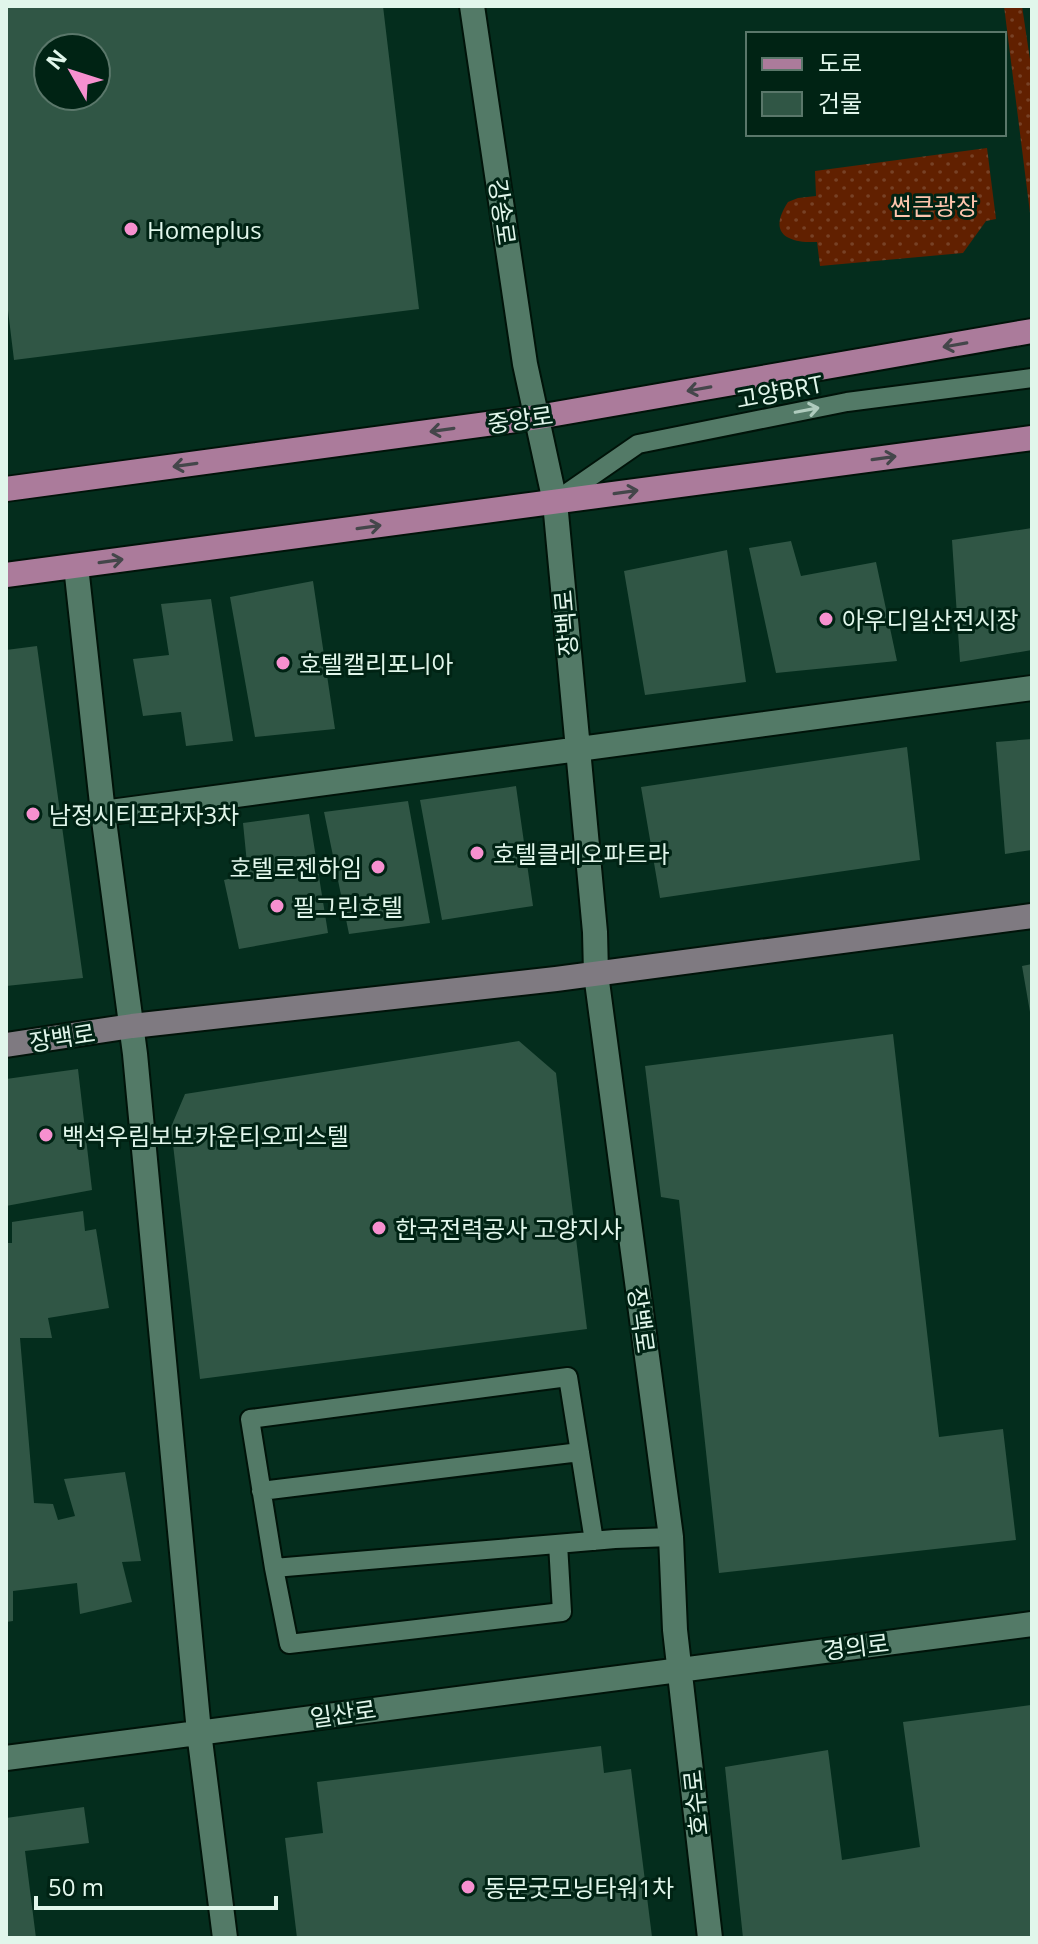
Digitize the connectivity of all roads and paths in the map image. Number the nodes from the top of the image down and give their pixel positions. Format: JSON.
{"nodes":[{"id":1,"x":472,"y":6,"type":"edge"},
{"id":2,"x":1032,"y":331,"type":"edge"},
{"id":3,"x":1032,"y":378,"type":"edge"},
{"id":4,"x":538,"y":417,"type":"junction"},
{"id":5,"x":1032,"y":438,"type":"edge"},
{"id":6,"x":6,"y":489,"type":"edge"},
{"id":7,"x":555,"y":502,"type":"junction"},
{"id":8,"x":76,"y":566,"type":"junction"},
{"id":9,"x":6,"y":575,"type":"edge"},
{"id":10,"x":1032,"y":688,"type":"edge"},
{"id":11,"x":578,"y":748,"type":"junction"},
{"id":12,"x":103,"y":813,"type":"junction"},
{"id":13,"x":1032,"y":916,"type":"edge"},
{"id":14,"x":596,"y":974,"type":"junction"},
{"id":15,"x":132,"y":1026,"type":"junction"},
{"id":16,"x":6,"y":1045,"type":"edge"},
{"id":17,"x":580,"y":1452,"type":"junction"},
{"id":18,"x":261,"y":1491,"type":"junction"},
{"id":19,"x":671,"y":1537,"type":"junction"},
{"id":20,"x":594,"y":1541,"type":"junction"},
{"id":21,"x":558,"y":1544,"type":"junction"},
{"id":22,"x":274,"y":1568,"type":"junction"},
{"id":23,"x":1032,"y":1624,"type":"edge"},
{"id":24,"x":680,"y":1668,"type":"junction"},
{"id":25,"x":199,"y":1732,"type":"junction"},
{"id":26,"x":6,"y":1758,"type":"edge"},
{"id":27,"x":225,"y":1938,"type":"edge"},
{"id":28,"x":710,"y":1938,"type":"edge"}],
"edges":[{"from":1,"to":4,"type":"street","name":"강송로"},
{"from":2,"to":4,"type":"main road","name":"중앙로","one_way":true},
{"from":7,"to":3,"type":"lane","name":"고양BRT","one_way":true},
{"from":4,"to":6,"type":"main road","name":"중앙로","one_way":true},
{"from":4,"to":7,"type":"street","name":"장백로"},
{"from":7,"to":5,"type":"main road","one_way":true},
{"from":8,"to":7,"type":"main road","one_way":true},
{"from":7,"to":11,"type":"street","name":"장백로"},
{"from":8,"to":9,"type":"main road"},
{"from":8,"to":12,"type":"street"},
{"from":10,"to":11,"type":"street"},
{"from":11,"to":12,"type":"street"},
{"from":11,"to":14,"type":"street","name":"장백로"},
{"from":12,"to":15,"type":"street"},
{"from":13,"to":14,"type":"street","name":"장백로"},
{"from":14,"to":15,"type":"street","name":"장백로"},
{"from":14,"to":19,"type":"street","name":"장백로"},
{"from":15,"to":16,"type":"street","name":"장백로"},
{"from":15,"to":25,"type":"street"},
{"from":17,"to":18,"type":"lane"},
{"from":17,"to":18,"type":"lane"},
{"from":17,"to":20,"type":"lane"},
{"from":18,"to":22,"type":"lane"},
{"from":19,"to":20,"type":"lane"},
{"from":19,"to":24,"type":"street","name":"장백로"},
{"from":20,"to":21,"type":"lane"},
{"from":21,"to":22,"type":"lane"},
{"from":21,"to":22,"type":"lane"},
{"from":23,"to":24,"type":"street","name":"경의로"},
{"from":24,"to":25,"type":"street","name":"일산로"},
{"from":24,"to":28,"type":"street","name":"호수로"},
{"from":25,"to":26,"type":"street","name":"일산로"},
{"from":25,"to":27,"type":"street"}]}
